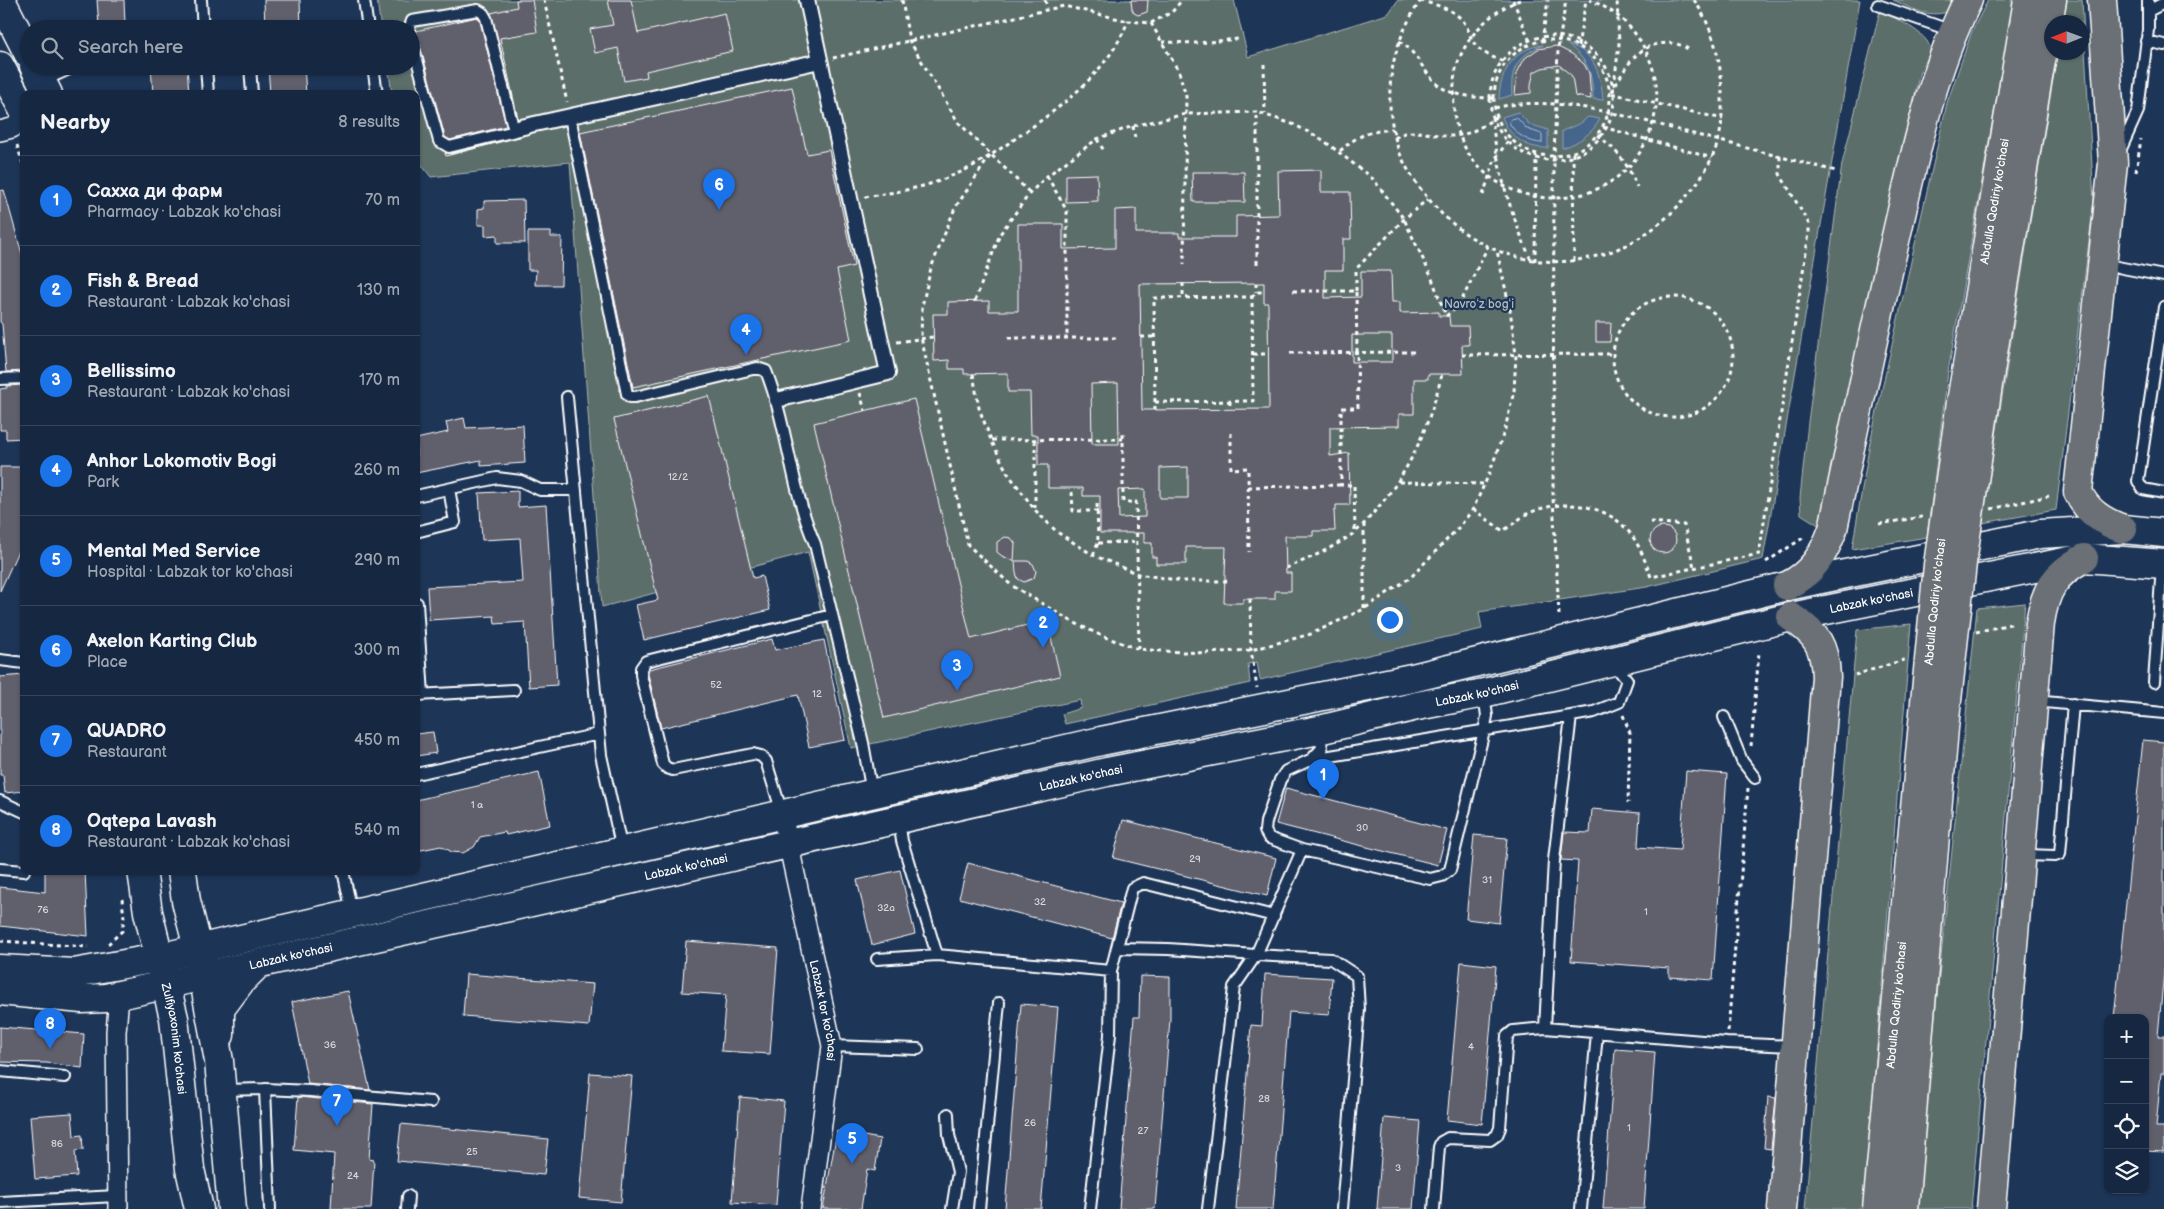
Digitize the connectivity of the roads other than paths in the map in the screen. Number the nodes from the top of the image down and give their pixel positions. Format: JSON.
{"nodes":[{"id":1,"x":1,"y":0,"type":"edge"},
{"id":2,"x":201,"y":0,"type":"edge"},
{"id":3,"x":364,"y":0,"type":"edge"},
{"id":4,"x":807,"y":0,"type":"edge"},
{"id":5,"x":1968,"y":0,"type":"edge"},
{"id":6,"x":2028,"y":0,"type":"edge"},
{"id":7,"x":2052,"y":0,"type":"edge"},
{"id":8,"x":2102,"y":0,"type":"edge"},
{"id":9,"x":2148,"y":0,"type":"edge"},
{"id":10,"x":2164,"y":3,"type":"edge"},
{"id":11,"x":1878,"y":5,"type":"dead end"},
{"id":12,"x":2148,"y":11,"type":"junction"},
{"id":13,"x":202,"y":20,"type":"edge"},
{"id":14,"x":367,"y":20,"type":"edge"},
{"id":15,"x":418,"y":20,"type":"edge"},
{"id":16,"x":1952,"y":31,"type":"junction"},
{"id":17,"x":20,"y":38,"type":"edge"},
{"id":18,"x":2146,"y":42,"type":"junction"},
{"id":19,"x":2164,"y":45,"type":"edge"},
{"id":20,"x":820,"y":61,"type":"junction"},
{"id":21,"x":0,"y":66,"type":"edge"},
{"id":22,"x":420,"y":72,"type":"edge"},
{"id":23,"x":55,"y":75,"type":"edge"},
{"id":24,"x":207,"y":75,"type":"edge"},
{"id":25,"x":251,"y":75,"type":"edge"},
{"id":26,"x":374,"y":75,"type":"edge"},
{"id":27,"x":41,"y":81,"type":"edge"},
{"id":28,"x":2026,"y":81,"type":"junction"},
{"id":29,"x":208,"y":90,"type":"edge"},
{"id":30,"x":252,"y":90,"type":"edge"},
{"id":31,"x":376,"y":90,"type":"edge"},
{"id":32,"x":20,"y":104,"type":"edge"},
{"id":33,"x":571,"y":118,"type":"junction"},
{"id":34,"x":20,"y":123,"type":"edge"},
{"id":35,"x":518,"y":129,"type":"junction"},
{"id":36,"x":0,"y":131,"type":"edge"},
{"id":37,"x":2113,"y":163,"type":"junction"},
{"id":38,"x":2101,"y":264,"type":"junction"},
{"id":39,"x":2164,"y":276,"type":"edge"},
{"id":40,"x":2164,"y":307,"type":"edge"},
{"id":41,"x":20,"y":378,"type":"edge"},
{"id":42,"x":0,"y":379,"type":"edge"},
{"id":43,"x":568,"y":397,"type":"dead end"},
{"id":44,"x":777,"y":400,"type":"junction"},
{"id":45,"x":449,"y":488,"type":"junction"},
{"id":46,"x":576,"y":490,"type":"junction"},
{"id":47,"x":2164,"y":493,"type":"edge"},
{"id":48,"x":420,"y":495,"type":"edge"},
{"id":49,"x":2123,"y":529,"type":"junction"},
{"id":50,"x":420,"y":531,"type":"edge"},
{"id":51,"x":2164,"y":533,"type":"edge"},
{"id":52,"x":2084,"y":558,"type":"junction"},
{"id":53,"x":2163,"y":564,"type":"edge"},
{"id":54,"x":1787,"y":586,"type":"junction"},
{"id":55,"x":832,"y":614,"type":"junction"},
{"id":56,"x":1791,"y":617,"type":"junction"},
{"id":57,"x":0,"y":660,"type":"edge"},
{"id":58,"x":1612,"y":661,"type":"junction"},
{"id":59,"x":20,"y":662,"type":"edge"},
{"id":60,"x":1412,"y":678,"type":"junction"},
{"id":61,"x":2154,"y":682,"type":"dead end"},
{"id":62,"x":514,"y":690,"type":"dead end"},
{"id":63,"x":1484,"y":693,"type":"junction"},
{"id":64,"x":420,"y":695,"type":"edge"},
{"id":65,"x":2033,"y":701,"type":"junction"},
{"id":66,"x":2073,"y":704,"type":"junction"},
{"id":67,"x":1417,"y":706,"type":"junction"},
{"id":68,"x":2164,"y":714,"type":"edge"},
{"id":69,"x":1571,"y":716,"type":"junction"},
{"id":70,"x":1724,"y":717,"type":"dead end"},
{"id":71,"x":1319,"y":730,"type":"junction"},
{"id":72,"x":1484,"y":731,"type":"junction"},
{"id":73,"x":599,"y":734,"type":"junction"},
{"id":74,"x":1101,"y":741,"type":"junction"},
{"id":75,"x":1312,"y":760,"type":"junction"},
{"id":76,"x":1107,"y":772,"type":"junction"},
{"id":77,"x":420,"y":773,"type":"edge"},
{"id":78,"x":1752,"y":775,"type":"road end"},
{"id":79,"x":872,"y":794,"type":"junction"},
{"id":80,"x":0,"y":801,"type":"edge"},
{"id":81,"x":20,"y":810,"type":"edge"},
{"id":82,"x":782,"y":814,"type":"junction"},
{"id":83,"x":899,"y":819,"type":"junction"},
{"id":84,"x":789,"y":844,"type":"junction"},
{"id":85,"x":1302,"y":850,"type":"junction"},
{"id":86,"x":623,"y":851,"type":"junction"},
{"id":87,"x":2021,"y":855,"type":"junction"},
{"id":88,"x":0,"y":869,"type":"edge"},
{"id":89,"x":20,"y":871,"type":"edge"},
{"id":90,"x":143,"y":875,"type":"edge"},
{"id":91,"x":183,"y":875,"type":"edge"},
{"id":92,"x":345,"y":875,"type":"edge"},
{"id":93,"x":352,"y":913,"type":"junction"},
{"id":94,"x":1274,"y":916,"type":"junction"},
{"id":95,"x":198,"y":948,"type":"junction"},
{"id":96,"x":1117,"y":948,"type":"junction"},
{"id":97,"x":937,"y":955,"type":"junction"},
{"id":98,"x":1256,"y":955,"type":"junction"},
{"id":99,"x":158,"y":958,"type":"junction"},
{"id":100,"x":877,"y":959,"type":"dead end"},
{"id":101,"x":257,"y":965,"type":"junction"},
{"id":102,"x":0,"y":969,"type":"edge"},
{"id":103,"x":1110,"y":971,"type":"junction"},
{"id":104,"x":203,"y":977,"type":"junction"},
{"id":105,"x":165,"y":985,"type":"junction"},
{"id":106,"x":0,"y":991,"type":"edge"},
{"id":107,"x":119,"y":995,"type":"junction"},
{"id":108,"x":999,"y":1003,"type":"dead end"},
{"id":109,"x":1546,"y":1028,"type":"junction"},
{"id":110,"x":1597,"y":1033,"type":"junction"},
{"id":111,"x":832,"y":1046,"type":"junction"},
{"id":112,"x":1795,"y":1046,"type":"junction"},
{"id":113,"x":918,"y":1049,"type":"dead end"},
{"id":114,"x":219,"y":1061,"type":"junction"},
{"id":115,"x":0,"y":1071,"type":"edge"},
{"id":116,"x":65,"y":1076,"type":"dead end"},
{"id":117,"x":265,"y":1089,"type":"junction"},
{"id":118,"x":222,"y":1090,"type":"junction"},
{"id":119,"x":430,"y":1102,"type":"dead end"},
{"id":120,"x":948,"y":1114,"type":"dead end"},
{"id":121,"x":408,"y":1196,"type":"dead end"},
{"id":122,"x":0,"y":1202,"type":"edge"},
{"id":123,"x":118,"y":1202,"type":"edge"},
{"id":124,"x":199,"y":1209,"type":"edge"},
{"id":125,"x":232,"y":1209,"type":"edge"},
{"id":126,"x":270,"y":1209,"type":"edge"},
{"id":127,"x":407,"y":1209,"type":"edge"},
{"id":128,"x":811,"y":1209,"type":"edge"},
{"id":129,"x":952,"y":1209,"type":"edge"},
{"id":130,"x":979,"y":1209,"type":"edge"},
{"id":131,"x":1090,"y":1209,"type":"edge"},
{"id":132,"x":1208,"y":1209,"type":"edge"},
{"id":133,"x":1342,"y":1209,"type":"edge"},
{"id":134,"x":1434,"y":1209,"type":"edge"},
{"id":135,"x":1581,"y":1209,"type":"edge"},
{"id":136,"x":1782,"y":1209,"type":"edge"},
{"id":137,"x":1877,"y":1209,"type":"edge"},
{"id":138,"x":1904,"y":1209,"type":"edge"},
{"id":139,"x":1991,"y":1209,"type":"edge"}],
"edges":[{"from":1,"to":17,"type":"main road"},
{"from":2,"to":13,"type":"lane"},
{"from":3,"to":14,"type":"lane"},
{"from":4,"to":20,"type":"street"},
{"from":5,"to":16,"type":"main road"},
{"from":6,"to":28,"type":"main road","name":"Abdulla Qodiriy ko'chasi"},
{"from":7,"to":28,"type":"main road","name":"Abdulla Qodiriy ko'chasi"},
{"from":8,"to":37,"type":"main road"},
{"from":9,"to":12,"type":"lane"},
{"from":10,"to":12,"type":"lane"},
{"from":11,"to":16,"type":"lane"},
{"from":12,"to":18,"type":"lane"},
{"from":15,"to":35,"type":"lane"},
{"from":16,"to":54,"type":"main road"},
{"from":18,"to":19,"type":"lane"},
{"from":18,"to":37,"type":"lane"},
{"from":20,"to":33,"type":"street"},
{"from":20,"to":44,"type":"street"},
{"from":21,"to":32,"type":"main road"},
{"from":22,"to":35,"type":"lane"},
{"from":23,"to":27,"type":"lane"},
{"from":24,"to":29,"type":"lane"},
{"from":25,"to":30,"type":"lane"},
{"from":26,"to":31,"type":"lane"},
{"from":28,"to":137,"type":"main road","name":"Abdulla Qodiriy ko'chasi","bridge":true},
{"from":28,"to":138,"type":"main road","name":"Abdulla Qodiriy ko'chasi","bridge":true},
{"from":33,"to":35,"type":"street"},
{"from":33,"to":44,"type":"lane"},
{"from":34,"to":36,"type":"street"},
{"from":37,"to":38,"type":"main road"},
{"from":38,"to":39,"type":"lane"},
{"from":38,"to":49,"type":"main road"},
{"from":40,"to":47,"type":"lane"},
{"from":41,"to":42,"type":"lane"},
{"from":43,"to":46,"type":"lane"},
{"from":44,"to":55,"type":"lane"},
{"from":45,"to":46,"type":"lane"},
{"from":45,"to":48,"type":"lane"},
{"from":45,"to":50,"type":"lane"},
{"from":46,"to":73,"type":"lane"},
{"from":49,"to":51,"type":"main road"},
{"from":49,"to":54,"type":"main road"},
{"from":52,"to":53,"type":"main road","name":"Labzak ko'chasi"},
{"from":52,"to":56,"type":"main road","name":"Labzak ko'chasi"},
{"from":52,"to":65,"type":"main road"},
{"from":53,"to":61,"type":"lane"},
{"from":54,"to":60,"type":"main road"},
{"from":55,"to":79,"type":"lane"},
{"from":55,"to":82,"type":"lane"},
{"from":56,"to":58,"type":"main road","name":"Labzak ko'chasi"},
{"from":56,"to":112,"type":"main road"},
{"from":57,"to":59,"type":"lane"},
{"from":58,"to":63,"type":"main road","name":"Labzak ko'chasi"},
{"from":58,"to":69,"type":"lane"},
{"from":60,"to":67,"type":"main road"},
{"from":60,"to":74,"type":"main road"},
{"from":62,"to":64,"type":"lane"},
{"from":63,"to":67,"type":"main road","name":"Labzak ko'chasi"},
{"from":63,"to":72,"type":"lane"},
{"from":65,"to":66,"type":"lane"},
{"from":65,"to":87,"type":"main road"},
{"from":66,"to":68,"type":"lane"},
{"from":66,"to":87,"type":"lane"},
{"from":67,"to":71,"type":"main road","name":"Labzak ko'chasi"},
{"from":69,"to":72,"type":"lane"},
{"from":69,"to":109,"type":"lane"},
{"from":70,"to":78,"type":"lane"},
{"from":71,"to":75,"type":"lane"},
{"from":71,"to":76,"type":"main road","name":"Labzak ko'chasi"},
{"from":72,"to":75,"type":"lane"},
{"from":72,"to":85,"type":"lane"},
{"from":73,"to":77,"type":"lane"},
{"from":73,"to":86,"type":"lane"},
{"from":74,"to":76,"type":"main road"},
{"from":74,"to":79,"type":"main road"},
{"from":75,"to":85,"type":"lane"},
{"from":76,"to":83,"type":"main road","name":"Labzak ko'chasi"},
{"from":79,"to":82,"type":"main road"},
{"from":80,"to":81,"type":"lane"},
{"from":82,"to":84,"type":"street","name":"Labzak tor ko'chasi"},
{"from":82,"to":86,"type":"main road"},
{"from":83,"to":84,"type":"main road","name":"Labzak ko'chasi"},
{"from":83,"to":97,"type":"lane"},
{"from":84,"to":101,"type":"main road","name":"Labzak ko'chasi"},
{"from":84,"to":111,"type":"street","name":"Labzak tor ko'chasi"},
{"from":85,"to":94,"type":"lane"},
{"from":86,"to":93,"type":"main road"},
{"from":87,"to":139,"type":"main road"},
{"from":88,"to":89,"type":"lane"},
{"from":90,"to":99,"type":"main road","name":"Zulfiyaxonim ko'chasi"},
{"from":91,"to":95,"type":"main road"},
{"from":92,"to":93,"type":"lane"},
{"from":93,"to":95,"type":"main road"},
{"from":94,"to":96,"type":"lane"},
{"from":94,"to":98,"type":"lane"},
{"from":95,"to":99,"type":"main road"},
{"from":95,"to":104,"type":"main road"},
{"from":96,"to":98,"type":"lane"},
{"from":96,"to":103,"type":"lane"},
{"from":97,"to":100,"type":"lane"},
{"from":97,"to":103,"type":"lane"},
{"from":98,"to":132,"type":"lane"},
{"from":98,"to":133,"type":"lane"},
{"from":99,"to":102,"type":"main road"},
{"from":99,"to":105,"type":"main road","name":"Zulfiyaxonim ko'chasi"},
{"from":101,"to":104,"type":"main road","name":"Labzak ko'chasi"},
{"from":101,"to":114,"type":"main road"},
{"from":103,"to":131,"type":"lane"},
{"from":104,"to":105,"type":"main road","name":"Labzak ko'chasi"},
{"from":104,"to":114,"type":"main road"},
{"from":105,"to":107,"type":"main road","name":"Labzak ko'chasi"},
{"from":105,"to":124,"type":"main road","name":"Zulfiyaxonim ko'chasi"},
{"from":106,"to":107,"type":"main road","name":"Labzak ko'chasi"},
{"from":107,"to":123,"type":"street"},
{"from":108,"to":130,"type":"lane"},
{"from":109,"to":110,"type":"lane"},
{"from":109,"to":134,"type":"lane"},
{"from":110,"to":112,"type":"lane"},
{"from":110,"to":135,"type":"lane"},
{"from":111,"to":113,"type":"lane"},
{"from":111,"to":128,"type":"street","name":"Labzak tor ko'chasi"},
{"from":112,"to":136,"type":"main road"},
{"from":114,"to":118,"type":"main road"},
{"from":115,"to":116,"type":"lane"},
{"from":117,"to":118,"type":"lane"},
{"from":117,"to":119,"type":"lane"},
{"from":117,"to":126,"type":"lane"},
{"from":118,"to":125,"type":"main road"},
{"from":120,"to":129,"type":"lane"},
{"from":121,"to":127,"type":"lane"},
{"from":122,"to":123,"type":"lane"}]}
